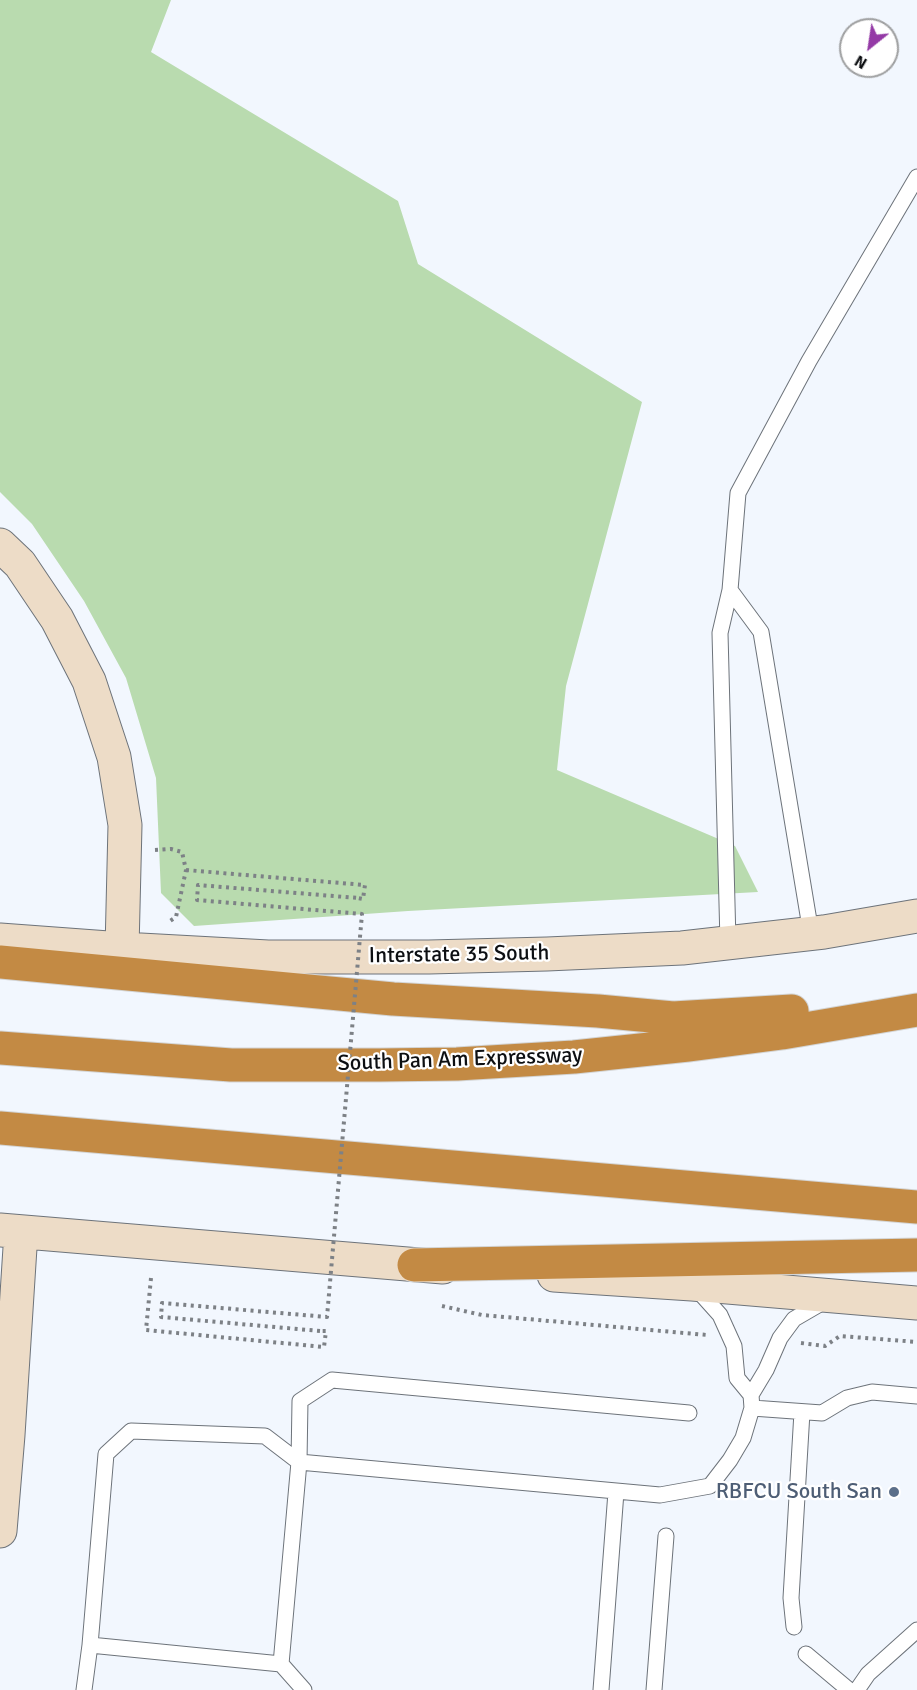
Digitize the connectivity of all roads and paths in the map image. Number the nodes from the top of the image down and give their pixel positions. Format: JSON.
{"nodes":[{"id":1,"x":917,"y":177,"type":"edge"},
{"id":2,"x":0,"y":545,"type":"edge"},
{"id":3,"x":730,"y":590,"type":"junction"},
{"id":4,"x":155,"y":850,"type":"dead end"},
{"id":5,"x":186,"y":870,"type":"junction"},
{"id":6,"x":917,"y":916,"type":"edge"},
{"id":7,"x":165,"y":925,"type":"dead end"},
{"id":8,"x":811,"y":933,"type":"junction"},
{"id":9,"x":0,"y":940,"type":"edge"},
{"id":10,"x":728,"y":942,"type":"junction"},
{"id":11,"x":122,"y":949,"type":"junction"},
{"id":12,"x":0,"y":962,"type":"edge"},
{"id":13,"x":917,"y":1004,"type":"edge"},
{"id":14,"x":917,"y":1010,"type":"edge"},
{"id":15,"x":0,"y":1048,"type":"edge"},
{"id":16,"x":0,"y":1128,"type":"edge"},
{"id":17,"x":917,"y":1207,"type":"edge"},
{"id":18,"x":10,"y":1232,"type":"edge"},
{"id":19,"x":917,"y":1255,"type":"edge"},
{"id":20,"x":414,"y":1265,"type":"junction"},
{"id":21,"x":151,"y":1278,"type":"dead end"},
{"id":22,"x":692,"y":1284,"type":"junction"},
{"id":23,"x":833,"y":1296,"type":"junction"},
{"id":24,"x":917,"y":1303,"type":"edge"},
{"id":25,"x":442,"y":1306,"type":"dead end"},
{"id":26,"x":715,"y":1336,"type":"dead end"},
{"id":27,"x":790,"y":1342,"type":"dead end"},
{"id":28,"x":917,"y":1342,"type":"edge"},
{"id":29,"x":917,"y":1396,"type":"edge"},
{"id":30,"x":752,"y":1402,"type":"junction"},
{"id":31,"x":802,"y":1412,"type":"junction"},
{"id":32,"x":689,"y":1413,"type":"dead end"},
{"id":33,"x":4,"y":1434,"type":"edge"},
{"id":34,"x":299,"y":1462,"type":"junction"},
{"id":35,"x":616,"y":1492,"type":"junction"},
{"id":36,"x":0,"y":1531,"type":"edge"},
{"id":37,"x":666,"y":1536,"type":"dead end"},
{"id":38,"x":794,"y":1627,"type":"dead end"},
{"id":39,"x":917,"y":1630,"type":"edge"},
{"id":40,"x":90,"y":1645,"type":"junction"},
{"id":41,"x":806,"y":1654,"type":"dead end"},
{"id":42,"x":281,"y":1664,"type":"junction"},
{"id":43,"x":84,"y":1690,"type":"edge"},
{"id":44,"x":304,"y":1690,"type":"edge"},
{"id":45,"x":601,"y":1690,"type":"edge"},
{"id":46,"x":654,"y":1690,"type":"edge"},
{"id":47,"x":849,"y":1690,"type":"edge"},
{"id":48,"x":857,"y":1690,"type":"edge"}],
"edges":[{"from":1,"to":3,"type":"lane"},
{"from":2,"to":11,"type":"main road"},
{"from":3,"to":8,"type":"lane"},
{"from":3,"to":10,"type":"lane"},
{"from":4,"to":5,"type":"path"},
{"from":5,"to":7,"type":"path"},
{"from":5,"to":21,"type":"path","bridge":true},
{"from":6,"to":8,"type":"main road","name":"Interstate 35 South"},
{"from":8,"to":10,"type":"main road","name":"Interstate 35 South"},
{"from":9,"to":11,"type":"main road","name":"Interstate 35 South"},
{"from":10,"to":11,"type":"main road","name":"Interstate 35 South"},
{"from":12,"to":13,"type":"highway"},
{"from":14,"to":15,"type":"highway","name":"South Pan Am Expressway"},
{"from":16,"to":17,"type":"highway"},
{"from":18,"to":20,"type":"main road"},
{"from":18,"to":33,"type":"main road"},
{"from":19,"to":20,"type":"highway"},
{"from":20,"to":22,"type":"main road"},
{"from":22,"to":23,"type":"main road"},
{"from":22,"to":30,"type":"lane"},
{"from":23,"to":24,"type":"main road"},
{"from":23,"to":30,"type":"lane"},
{"from":25,"to":26,"type":"path"},
{"from":27,"to":28,"type":"path"},
{"from":29,"to":31,"type":"lane"},
{"from":30,"to":31,"type":"lane"},
{"from":30,"to":35,"type":"lane"},
{"from":31,"to":38,"type":"lane"},
{"from":32,"to":34,"type":"lane"},
{"from":33,"to":36,"type":"main road"},
{"from":34,"to":35,"type":"lane"},
{"from":34,"to":40,"type":"lane"},
{"from":34,"to":42,"type":"lane"},
{"from":35,"to":45,"type":"lane"},
{"from":37,"to":46,"type":"lane"},
{"from":39,"to":48,"type":"lane"},
{"from":40,"to":42,"type":"lane"},
{"from":40,"to":43,"type":"lane"},
{"from":41,"to":47,"type":"lane"},
{"from":42,"to":44,"type":"lane"}]}
